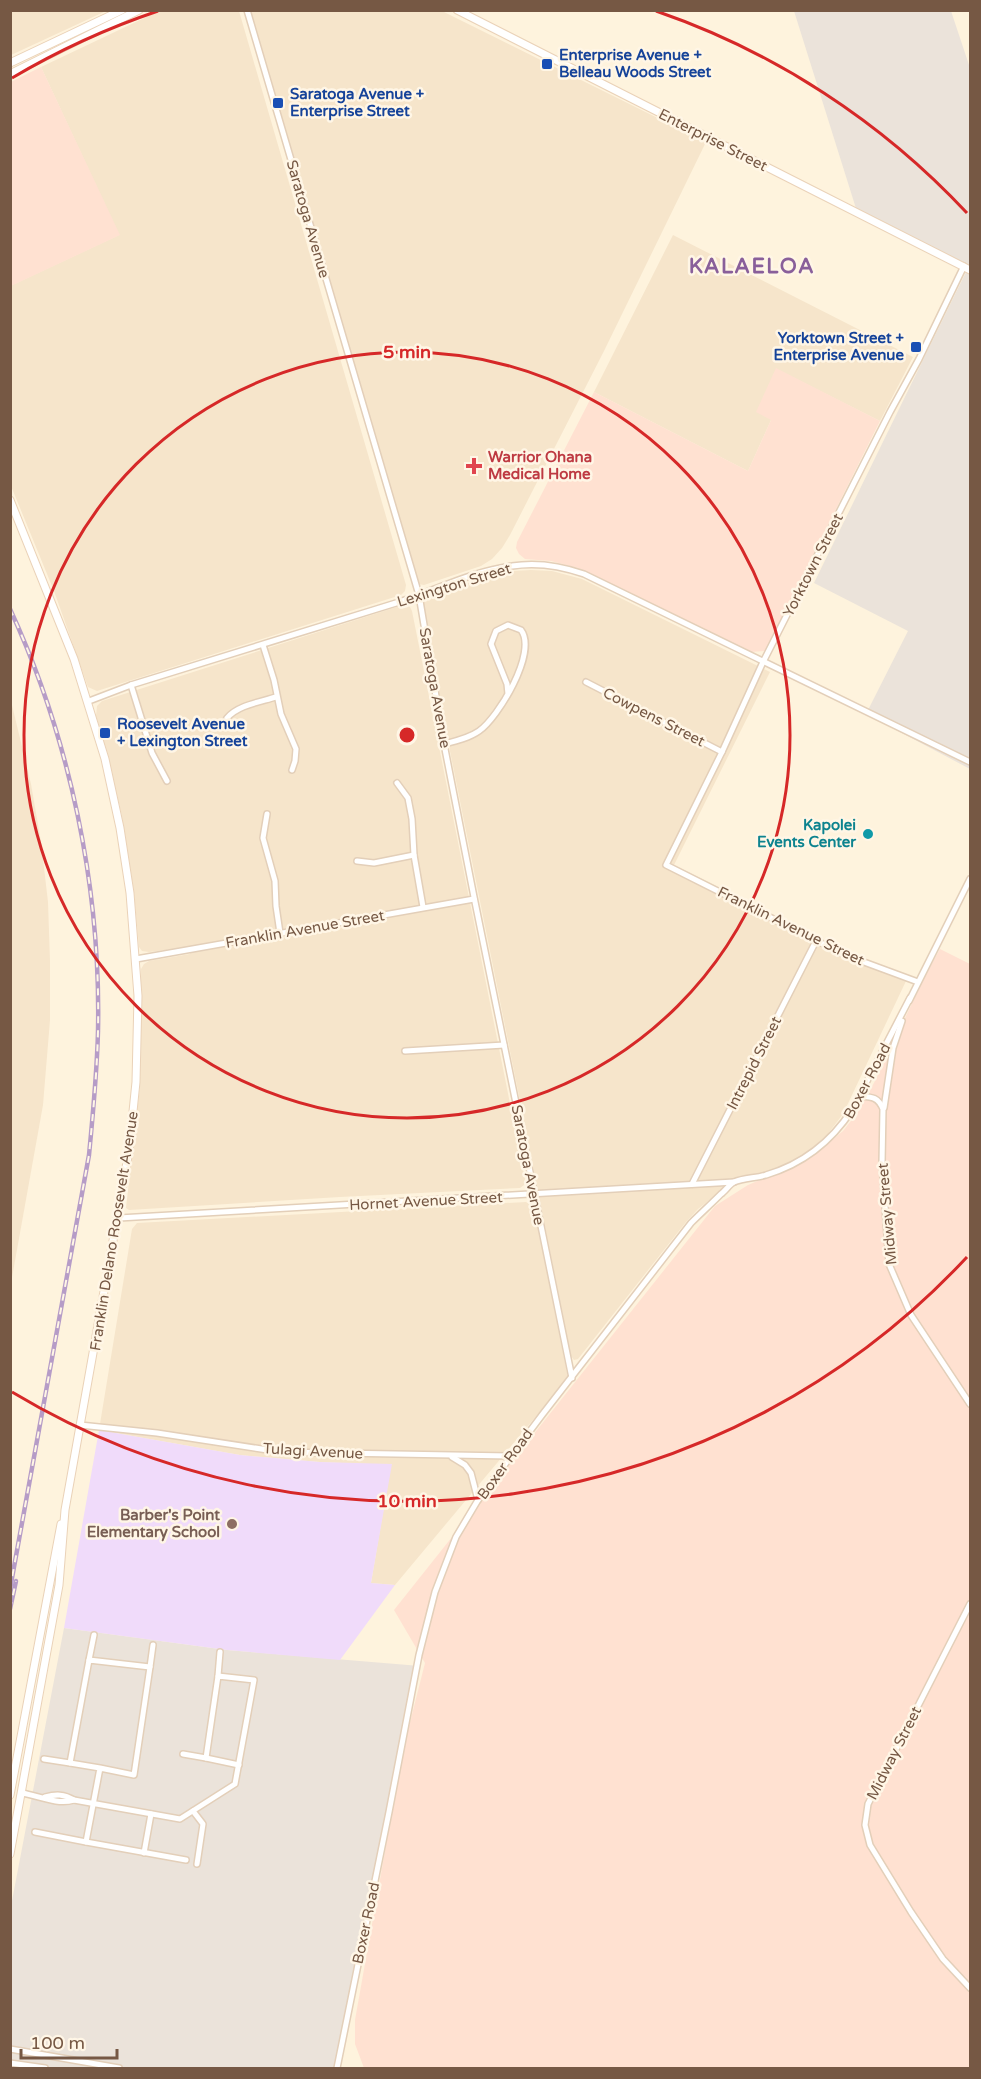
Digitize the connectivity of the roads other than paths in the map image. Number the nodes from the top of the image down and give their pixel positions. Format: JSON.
{"nodes":[{"id":1,"x":122,"y":10,"type":"edge"},
{"id":2,"x":139,"y":10,"type":"edge"},
{"id":3,"x":247,"y":10,"type":"edge"},
{"id":4,"x":457,"y":10,"type":"edge"},
{"id":5,"x":10,"y":63,"type":"edge"},
{"id":6,"x":10,"y":74,"type":"edge"},
{"id":7,"x":967,"y":268,"type":"edge"},
{"id":8,"x":10,"y":500,"type":"edge"},
{"id":9,"x":419,"y":596,"type":"junction"},
{"id":10,"x":263,"y":645,"type":"junction"},
{"id":11,"x":763,"y":662,"type":"junction"},
{"id":12,"x":586,"y":681,"type":"dead end"},
{"id":13,"x":131,"y":685,"type":"junction"},
{"id":14,"x":508,"y":694,"type":"junction"},
{"id":15,"x":276,"y":697,"type":"junction"},
{"id":16,"x":88,"y":701,"type":"junction"},
{"id":17,"x":227,"y":718,"type":"dead end"},
{"id":18,"x":444,"y":744,"type":"junction"},
{"id":19,"x":722,"y":752,"type":"junction"},
{"id":20,"x":970,"y":762,"type":"edge"},
{"id":21,"x":292,"y":770,"type":"dead end"},
{"id":22,"x":167,"y":781,"type":"dead end"},
{"id":23,"x":397,"y":783,"type":"dead end"},
{"id":24,"x":267,"y":814,"type":"dead end"},
{"id":25,"x":414,"y":855,"type":"junction"},
{"id":26,"x":357,"y":861,"type":"dead end"},
{"id":27,"x":666,"y":865,"type":"joint"},
{"id":28,"x":970,"y":879,"type":"edge"},
{"id":29,"x":474,"y":899,"type":"junction"},
{"id":30,"x":423,"y":907,"type":"junction"},
{"id":31,"x":280,"y":933,"type":"junction"},
{"id":32,"x":816,"y":941,"type":"junction"},
{"id":33,"x":136,"y":959,"type":"junction"},
{"id":34,"x":918,"y":982,"type":"junction"},
{"id":35,"x":910,"y":998,"type":"junction"},
{"id":36,"x":504,"y":1045,"type":"junction"},
{"id":37,"x":405,"y":1051,"type":"dead end"},
{"id":38,"x":860,"y":1096,"type":"junction"},
{"id":39,"x":883,"y":1109,"type":"junction"},
{"id":40,"x":734,"y":1182,"type":"junction"},
{"id":41,"x":692,"y":1184,"type":"junction"},
{"id":42,"x":533,"y":1194,"type":"junction"},
{"id":43,"x":118,"y":1218,"type":"junction"},
{"id":44,"x":572,"y":1378,"type":"junction"},
{"id":45,"x":970,"y":1404,"type":"edge"},
{"id":46,"x":80,"y":1425,"type":"junction"},
{"id":47,"x":451,"y":1456,"type":"junction"},
{"id":48,"x":510,"y":1456,"type":"junction"},
{"id":49,"x":478,"y":1500,"type":"junction"},
{"id":50,"x":65,"y":1510,"type":"junction"},
{"id":51,"x":970,"y":1604,"type":"edge"},
{"id":52,"x":94,"y":1635,"type":"dead end"},
{"id":53,"x":153,"y":1645,"type":"dead end"},
{"id":54,"x":220,"y":1652,"type":"dead end"},
{"id":55,"x":89,"y":1660,"type":"junction"},
{"id":56,"x":150,"y":1667,"type":"junction"},
{"id":57,"x":218,"y":1676,"type":"junction"},
{"id":58,"x":183,"y":1754,"type":"dead end"},
{"id":59,"x":206,"y":1758,"type":"junction"},
{"id":60,"x":44,"y":1759,"type":"dead end"},
{"id":61,"x":70,"y":1763,"type":"junction"},
{"id":62,"x":238,"y":1765,"type":"junction"},
{"id":63,"x":100,"y":1768,"type":"junction"},
{"id":64,"x":22,"y":1792,"type":"junction"},
{"id":65,"x":10,"y":1795,"type":"edge"},
{"id":66,"x":93,"y":1803,"type":"junction"},
{"id":67,"x":193,"y":1811,"type":"junction"},
{"id":68,"x":152,"y":1814,"type":"junction"},
{"id":69,"x":35,"y":1832,"type":"dead end"},
{"id":70,"x":86,"y":1842,"type":"junction"},
{"id":71,"x":144,"y":1852,"type":"junction"},
{"id":72,"x":10,"y":1854,"type":"edge"},
{"id":73,"x":186,"y":1860,"type":"dead end"},
{"id":74,"x":196,"y":1864,"type":"dead end"},
{"id":75,"x":970,"y":1988,"type":"edge"},
{"id":76,"x":10,"y":2049,"type":"edge"},
{"id":77,"x":10,"y":2063,"type":"edge"},
{"id":78,"x":45,"y":2068,"type":"edge"},
{"id":79,"x":119,"y":2068,"type":"edge"},
{"id":80,"x":337,"y":2068,"type":"edge"}],
"edges":[{"from":1,"to":5,"type":"main road"},
{"from":2,"to":6,"type":"main road"},
{"from":3,"to":9,"type":"street","name":"Saratoga Avenue"},
{"from":4,"to":7,"type":"main road","name":"Enterprise Street"},
{"from":7,"to":11,"type":"street","name":"Yorktown Street"},
{"from":8,"to":16,"type":"main road","name":"Franklin Delano Roosevelt Avenue"},
{"from":9,"to":10,"type":"street","name":"Lexington Street"},
{"from":9,"to":11,"type":"street","name":"Lexington Street"},
{"from":9,"to":18,"type":"street","name":"Saratoga Avenue"},
{"from":10,"to":13,"type":"street","name":"Lexington Street"},
{"from":10,"to":15,"type":"street"},
{"from":11,"to":19,"type":"street","name":"Yorktown Street"},
{"from":11,"to":20,"type":"street","name":"Lexington Street"},
{"from":12,"to":19,"type":"street","name":"Cowpens Street"},
{"from":13,"to":16,"type":"street","name":"Lexington Street"},
{"from":13,"to":22,"type":"street"},
{"from":14,"to":14,"type":"street"},
{"from":14,"to":18,"type":"street"},
{"from":15,"to":17,"type":"street"},
{"from":15,"to":21,"type":"street"},
{"from":16,"to":33,"type":"main road","name":"Franklin Delano Roosevelt Avenue"},
{"from":18,"to":29,"type":"street","name":"Saratoga Avenue"},
{"from":19,"to":27,"type":"street","name":"Yorktown Street"},
{"from":23,"to":25,"type":"street"},
{"from":24,"to":31,"type":"street"},
{"from":25,"to":26,"type":"street"},
{"from":25,"to":30,"type":"street"},
{"from":27,"to":32,"type":"street","name":"Franklin Avenue Street"},
{"from":28,"to":34,"type":"street","name":"Midway Street"},
{"from":29,"to":30,"type":"street","name":"Franklin Avenue Street"},
{"from":29,"to":36,"type":"street","name":"Saratoga Avenue"},
{"from":30,"to":31,"type":"street","name":"Franklin Avenue Street"},
{"from":31,"to":33,"type":"street","name":"Franklin Avenue Street"},
{"from":32,"to":34,"type":"street","name":"Franklin Avenue Street"},
{"from":32,"to":41,"type":"street","name":"Intrepid Street"},
{"from":33,"to":43,"type":"main road","name":"Franklin Delano Roosevelt Avenue"},
{"from":34,"to":35,"type":"street","name":"Midway Street"},
{"from":35,"to":38,"type":"street","name":"Boxer Road"},
{"from":35,"to":39,"type":"street","name":"Midway Street"},
{"from":36,"to":37,"type":"street"},
{"from":36,"to":42,"type":"street","name":"Saratoga Avenue"},
{"from":38,"to":39,"type":"street"},
{"from":38,"to":40,"type":"street","name":"Boxer Road"},
{"from":39,"to":45,"type":"street","name":"Midway Street"},
{"from":40,"to":41,"type":"street","name":"Hornet Avenue Street"},
{"from":40,"to":44,"type":"street","name":"Boxer Road"},
{"from":41,"to":42,"type":"street","name":"Hornet Avenue Street"},
{"from":42,"to":43,"type":"street","name":"Hornet Avenue Street"},
{"from":42,"to":44,"type":"street","name":"Saratoga Avenue"},
{"from":43,"to":46,"type":"main road","name":"Franklin Delano Roosevelt Avenue"},
{"from":44,"to":48,"type":"street","name":"Boxer Road"},
{"from":46,"to":47,"type":"street","name":"Tulagi Avenue"},
{"from":46,"to":50,"type":"main road","name":"Franklin Delano Roosevelt Avenue"},
{"from":47,"to":48,"type":"street","name":"Tulagi Avenue"},
{"from":47,"to":49,"type":"street"},
{"from":48,"to":49,"type":"street","name":"Boxer Road"},
{"from":49,"to":80,"type":"street","name":"Boxer Road"},
{"from":50,"to":64,"type":"main road","name":"Franklin Delano Roosevelt Avenue"},
{"from":50,"to":65,"type":"main road","name":"Franklin Delano Roosevelt Avenue"},
{"from":51,"to":75,"type":"street","name":"Midway Street"},
{"from":52,"to":55,"type":"street"},
{"from":53,"to":56,"type":"street"},
{"from":54,"to":57,"type":"street"},
{"from":55,"to":56,"type":"street"},
{"from":55,"to":61,"type":"street"},
{"from":56,"to":63,"type":"street"},
{"from":57,"to":59,"type":"street"},
{"from":57,"to":62,"type":"street"},
{"from":58,"to":59,"type":"street"},
{"from":59,"to":62,"type":"street"},
{"from":60,"to":61,"type":"street"},
{"from":61,"to":63,"type":"street"},
{"from":62,"to":67,"type":"street"},
{"from":63,"to":66,"type":"street"},
{"from":64,"to":66,"type":"street"},
{"from":64,"to":72,"type":"main road","name":"Franklin Delano Roosevelt Avenue"},
{"from":66,"to":68,"type":"street"},
{"from":66,"to":70,"type":"street"},
{"from":67,"to":68,"type":"street"},
{"from":67,"to":74,"type":"street"},
{"from":68,"to":71,"type":"street"},
{"from":69,"to":70,"type":"street"},
{"from":70,"to":71,"type":"street"},
{"from":71,"to":73,"type":"street"},
{"from":76,"to":79,"type":"street"},
{"from":77,"to":78,"type":"street"}]}
